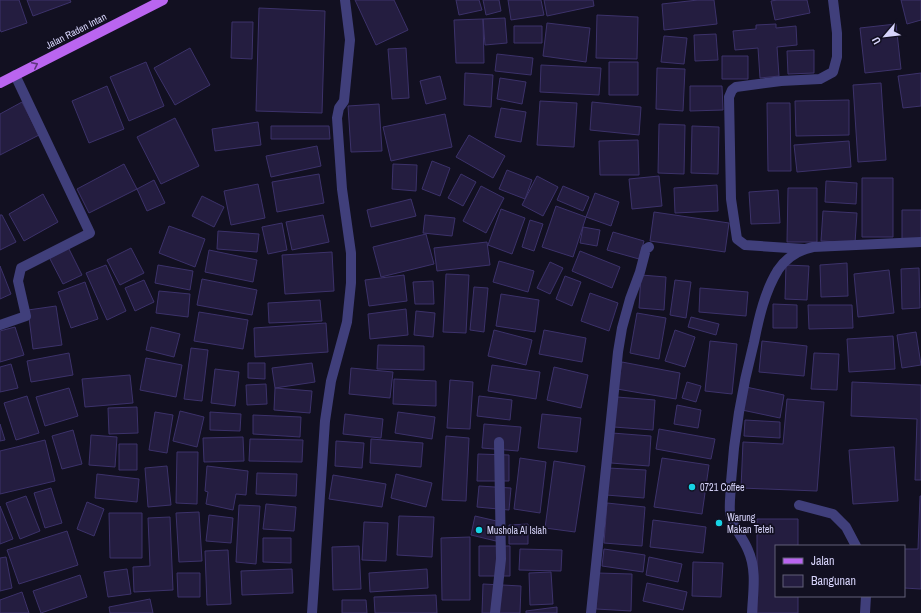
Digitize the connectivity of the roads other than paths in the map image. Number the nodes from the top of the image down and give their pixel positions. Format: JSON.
{"nodes":[{"id":1,"x":163,"y":0,"type":"edge"},
{"id":2,"x":345,"y":0,"type":"edge"},
{"id":3,"x":833,"y":0,"type":"edge"},
{"id":4,"x":15,"y":75,"type":"junction"},
{"id":5,"x":0,"y":83,"type":"edge"},
{"id":6,"x":921,"y":242,"type":"edge"},
{"id":7,"x":649,"y":247,"type":"dead end"},
{"id":8,"x":804,"y":249,"type":"junction"},
{"id":9,"x":0,"y":325,"type":"edge"},
{"id":10,"x":499,"y":442,"type":"dead end"},
{"id":11,"x":799,"y":505,"type":"dead end"},
{"id":12,"x":855,"y":545,"type":"edge"},
{"id":13,"x":866,"y":597,"type":"edge"},
{"id":14,"x":312,"y":613,"type":"edge"},
{"id":15,"x":495,"y":613,"type":"edge"},
{"id":16,"x":591,"y":613,"type":"edge"},
{"id":17,"x":752,"y":613,"type":"edge"},
{"id":18,"x":865,"y":613,"type":"edge"}],
"edges":[{"from":4,"to":1,"type":"main road","name":"Jalan Raden Intan","one_way":true},
{"from":2,"to":14,"type":"street"},
{"from":3,"to":8,"type":"street"},
{"from":4,"to":5,"type":"main road","name":"Jalan Raden Intan"},
{"from":4,"to":9,"type":"street"},
{"from":6,"to":8,"type":"street"},
{"from":7,"to":16,"type":"street"},
{"from":8,"to":17,"type":"street"},
{"from":10,"to":15,"type":"street"},
{"from":11,"to":12,"type":"street"},
{"from":13,"to":18,"type":"street"}]}
